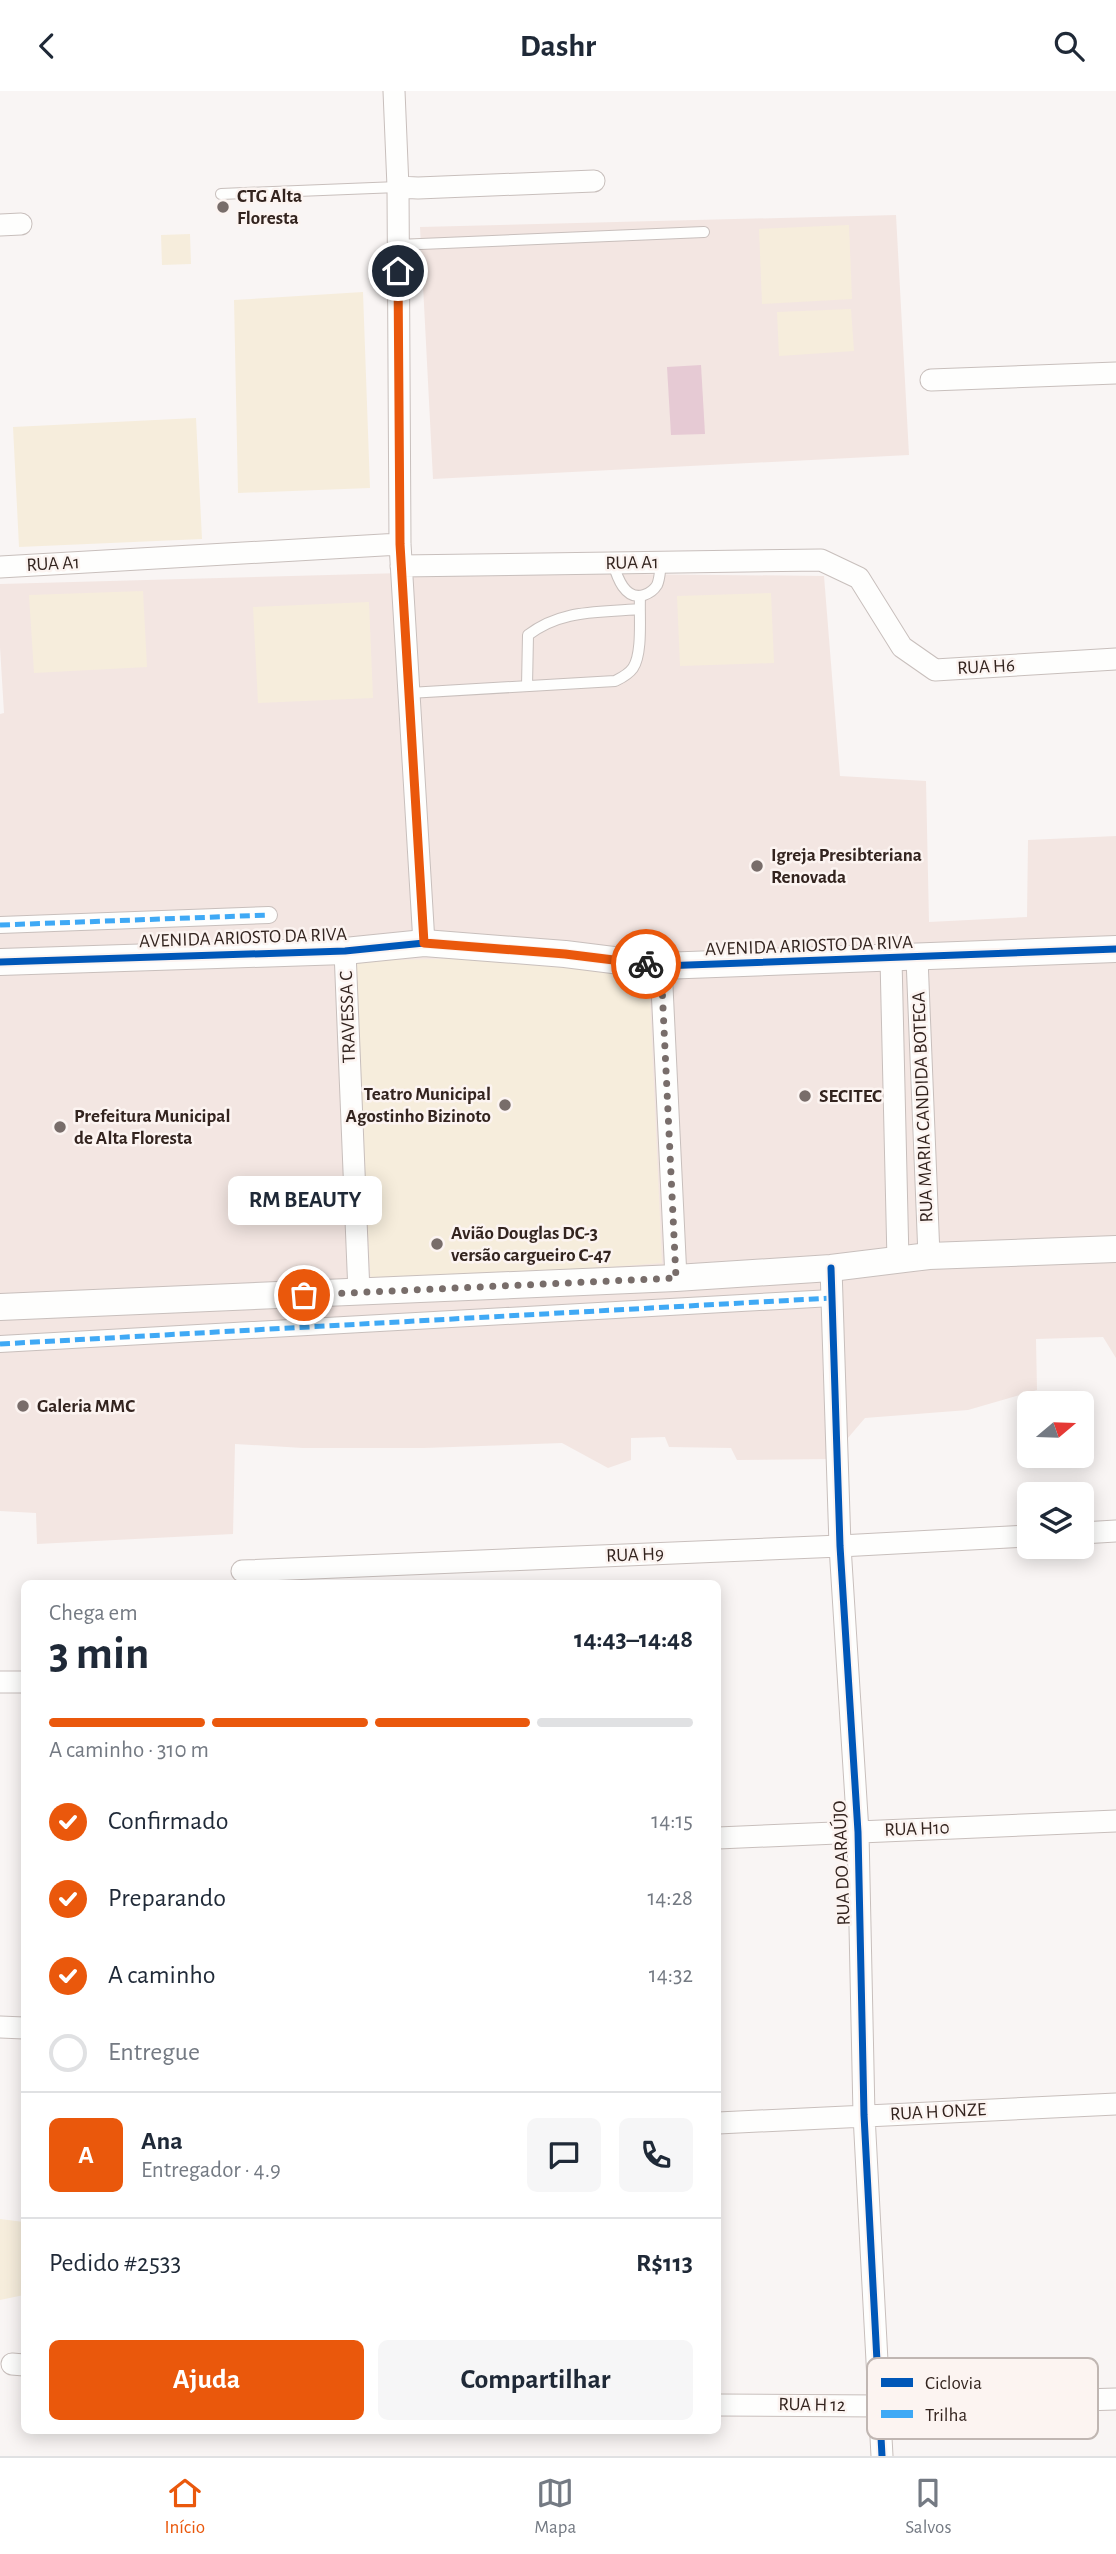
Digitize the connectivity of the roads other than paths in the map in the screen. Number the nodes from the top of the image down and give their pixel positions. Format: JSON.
{"nodes":[{"id":1,"x":394,"y":91,"type":"edge"},
{"id":2,"x":594,"y":181,"type":"dead end"},
{"id":3,"x":398,"y":187,"type":"junction"},
{"id":4,"x":221,"y":194,"type":"dead end"},
{"id":5,"x":704,"y":232,"type":"dead end"},
{"id":6,"x":397,"y":245,"type":"junction"},
{"id":7,"x":1116,"y":373,"type":"edge"},
{"id":8,"x":931,"y":380,"type":"dead end"},
{"id":9,"x":401,"y":555,"type":"junction"},
{"id":10,"x":661,"y":562,"type":"junction"},
{"id":11,"x":613,"y":563,"type":"junction"},
{"id":12,"x":0,"y":567,"type":"edge"},
{"id":13,"x":859,"y":578,"type":"joint"},
{"id":14,"x":640,"y":597,"type":"junction"},
{"id":15,"x":639,"y":609,"type":"junction"},
{"id":16,"x":1116,"y":659,"type":"edge"},
{"id":17,"x":527,"y":686,"type":"junction"},
{"id":18,"x":409,"y":693,"type":"junction"},
{"id":19,"x":269,"y":915,"type":"dead end"},
{"id":20,"x":0,"y":925,"type":"edge"},
{"id":21,"x":424,"y":943,"type":"junction"},
{"id":22,"x":1116,"y":949,"type":"edge"},
{"id":23,"x":345,"y":951,"type":"junction"},
{"id":24,"x":904,"y":958,"type":"junction"},
{"id":25,"x":0,"y":962,"type":"edge"},
{"id":26,"x":661,"y":966,"type":"junction"},
{"id":27,"x":894,"y":1092,"type":"junction"},
{"id":28,"x":922,"y":1092,"type":"junction"},
{"id":29,"x":1116,"y":1249,"type":"edge"},
{"id":30,"x":929,"y":1256,"type":"junction"},
{"id":31,"x":898,"y":1260,"type":"junction"},
{"id":32,"x":831,"y":1268,"type":"junction"},
{"id":33,"x":676,"y":1278,"type":"junction"},
{"id":34,"x":359,"y":1293,"type":"junction"},
{"id":35,"x":832,"y":1298,"type":"junction"},
{"id":36,"x":0,"y":1307,"type":"edge"},
{"id":37,"x":0,"y":1344,"type":"edge"},
{"id":38,"x":1116,"y":1531,"type":"edge"},
{"id":39,"x":1094,"y":1532,"type":"edge"},
{"id":40,"x":1017,"y":1537,"type":"edge"},
{"id":41,"x":840,"y":1546,"type":"junction"},
{"id":42,"x":242,"y":1571,"type":"dead end"},
{"id":43,"x":0,"y":1682,"type":"edge"},
{"id":44,"x":21,"y":1682,"type":"edge"},
{"id":45,"x":1116,"y":1821,"type":"edge"},
{"id":46,"x":858,"y":1832,"type":"junction"},
{"id":47,"x":721,"y":1838,"type":"edge"},
{"id":48,"x":0,"y":2027,"type":"edge"},
{"id":49,"x":21,"y":2028,"type":"edge"},
{"id":50,"x":1116,"y":2104,"type":"edge"},
{"id":51,"x":864,"y":2115,"type":"junction"},
{"id":52,"x":721,"y":2123,"type":"edge"},
{"id":53,"x":877,"y":2358,"type":"edge"},
{"id":54,"x":1116,"y":2399,"type":"edge"},
{"id":55,"x":1098,"y":2400,"type":"edge"},
{"id":56,"x":721,"y":2405,"type":"edge"},
{"id":57,"x":867,"y":2406,"type":"edge"}],
"edges":[{"from":1,"to":3,"type":"street"},
{"from":2,"to":3,"type":"street"},
{"from":3,"to":4,"type":"lane"},
{"from":3,"to":6,"type":"street"},
{"from":5,"to":6,"type":"lane"},
{"from":6,"to":9,"type":"street"},
{"from":7,"to":8,"type":"street"},
{"from":9,"to":11,"type":"street","name":"RUA A1"},
{"from":9,"to":12,"type":"street","name":"RUA A1"},
{"from":9,"to":18,"type":"street"},
{"from":10,"to":11,"type":"street","name":"RUA A1"},
{"from":10,"to":13,"type":"street","name":"RUA A1"},
{"from":10,"to":14,"type":"lane"},
{"from":11,"to":14,"type":"lane"},
{"from":13,"to":16,"type":"street","name":"RUA H6"},
{"from":14,"to":15,"type":"lane"},
{"from":15,"to":17,"type":"lane"},
{"from":15,"to":17,"type":"lane"},
{"from":17,"to":18,"type":"lane"},
{"from":18,"to":21,"type":"street"},
{"from":19,"to":20,"type":"street"},
{"from":21,"to":23,"type":"street","name":"AVENIDA ARIOSTO DA RIVA"},
{"from":21,"to":26,"type":"street","name":"AVENIDA ARIOSTO DA RIVA"},
{"from":22,"to":24,"type":"street","name":"AVENIDA ARIOSTO DA RIVA"},
{"from":23,"to":25,"type":"street","name":"AVENIDA ARIOSTO DA RIVA"},
{"from":23,"to":34,"type":"street","name":"TRAVESSA C"},
{"from":24,"to":26,"type":"street","name":"AVENIDA ARIOSTO DA RIVA"},
{"from":24,"to":27,"type":"street","name":"RUA MARIA CANDIDA BOTEGA"},
{"from":24,"to":28,"type":"street","name":"RUA MARIA CANDIDA BOTEGA"},
{"from":26,"to":33,"type":"street"},
{"from":27,"to":28,"type":"street"},
{"from":27,"to":31,"type":"street","name":"RUA MARIA CANDIDA BOTEGA"},
{"from":28,"to":30,"type":"street","name":"RUA MARIA CANDIDA BOTEGA"},
{"from":29,"to":30,"type":"street"},
{"from":30,"to":31,"type":"street"},
{"from":31,"to":32,"type":"street"},
{"from":32,"to":33,"type":"street"},
{"from":32,"to":35,"type":"street","name":"RUA DO ARAÚJO"},
{"from":33,"to":34,"type":"street"},
{"from":34,"to":36,"type":"street"},
{"from":35,"to":37,"type":"street"},
{"from":35,"to":41,"type":"street","name":"RUA DO ARAÚJO"},
{"from":38,"to":39,"type":"street"},
{"from":40,"to":41,"type":"street","name":"RUA H9"},
{"from":41,"to":42,"type":"street","name":"RUA H9"},
{"from":41,"to":46,"type":"street","name":"RUA DO ARAÚJO"},
{"from":43,"to":44,"type":"street"},
{"from":45,"to":46,"type":"street","name":"RUA H10"},
{"from":46,"to":47,"type":"street","name":"RUA H10"},
{"from":46,"to":51,"type":"street","name":"RUA DO ARAÚJO"},
{"from":48,"to":49,"type":"street"},
{"from":50,"to":51,"type":"street","name":"RUA H ONZE"},
{"from":51,"to":52,"type":"street","name":"RUA H ONZE"},
{"from":51,"to":53,"type":"street","name":"RUA DO ARAÚJO"},
{"from":54,"to":55,"type":"street","name":"RUA H 12"},
{"from":56,"to":57,"type":"street","name":"RUA H 12"}]}
